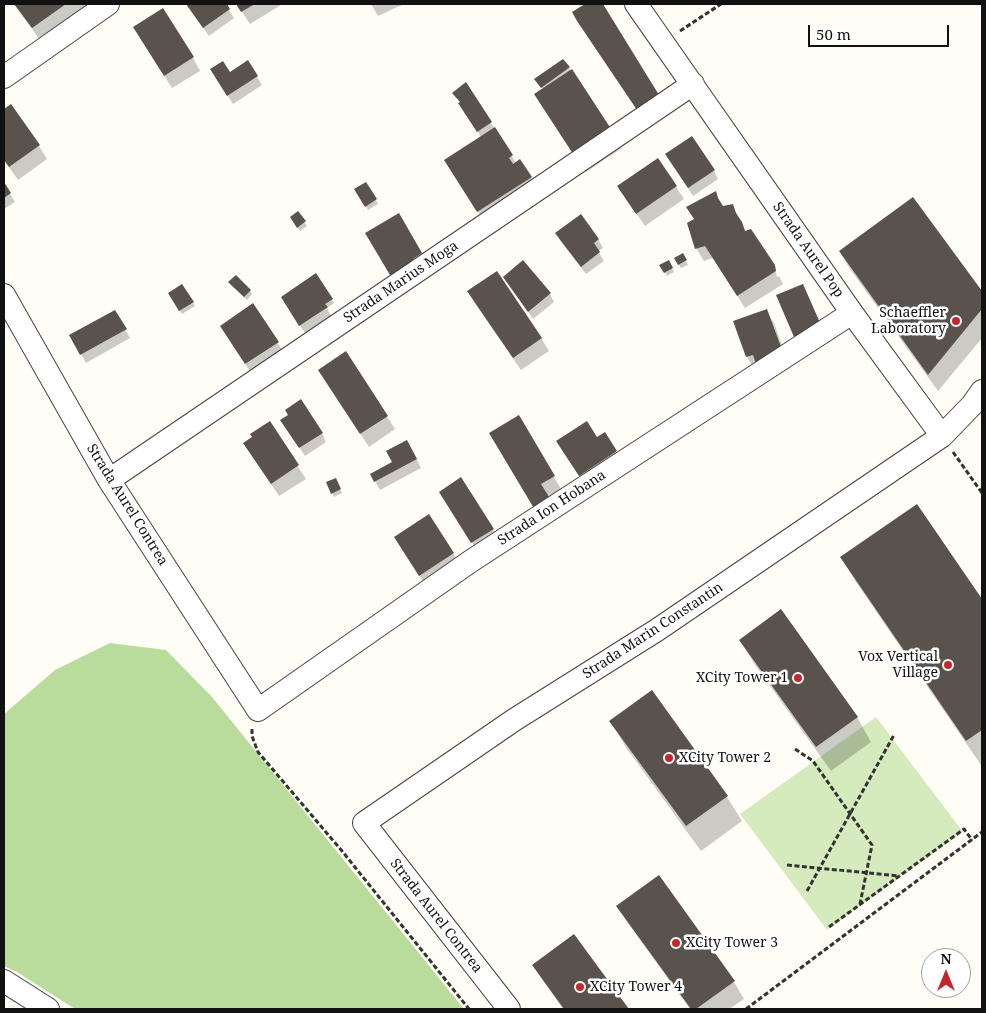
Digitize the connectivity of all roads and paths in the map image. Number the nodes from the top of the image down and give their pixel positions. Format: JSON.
{"nodes":[{"id":1,"x":108,"y":4,"type":"edge"},
{"id":2,"x":636,"y":4,"type":"edge"},
{"id":3,"x":720,"y":4,"type":"edge"},
{"id":4,"x":663,"y":42,"type":"junction"},
{"id":5,"x":4,"y":76,"type":"edge"},
{"id":6,"x":693,"y":84,"type":"junction"},
{"id":7,"x":4,"y":295,"type":"edge"},
{"id":8,"x":852,"y":314,"type":"junction"},
{"id":9,"x":982,"y":391,"type":"edge"},
{"id":10,"x":942,"y":436,"type":"junction"},
{"id":11,"x":109,"y":480,"type":"junction"},
{"id":12,"x":982,"y":494,"type":"edge"},
{"id":13,"x":258,"y":710,"type":"junction"},
{"id":14,"x":894,"y":735,"type":"dead end"},
{"id":15,"x":795,"y":750,"type":"dead end"},
{"id":16,"x":850,"y":814,"type":"junction"},
{"id":17,"x":364,"y":823,"type":"joint"},
{"id":18,"x":982,"y":832,"type":"edge"},
{"id":19,"x":972,"y":840,"type":"junction"},
{"id":20,"x":787,"y":865,"type":"dead end"},
{"id":21,"x":820,"y":868,"type":"junction"},
{"id":22,"x":866,"y":873,"type":"junction"},
{"id":23,"x":899,"y":876,"type":"junction"},
{"id":24,"x":807,"y":891,"type":"dead end"},
{"id":25,"x":860,"y":904,"type":"junction"},
{"id":26,"x":828,"y":927,"type":"dead end"},
{"id":27,"x":4,"y":982,"type":"edge"},
{"id":28,"x":48,"y":1009,"type":"edge"},
{"id":29,"x":469,"y":1009,"type":"edge"},
{"id":30,"x":509,"y":1009,"type":"edge"},
{"id":31,"x":746,"y":1009,"type":"edge"}],
"edges":[{"from":1,"to":5,"type":"street"},
{"from":2,"to":4,"type":"street","name":"Strada Aurel Pop"},
{"from":3,"to":4,"type":"path"},
{"from":4,"to":6,"type":"street","name":"Strada Aurel Pop"},
{"from":6,"to":8,"type":"street","name":"Strada Aurel Pop"},
{"from":6,"to":11,"type":"street","name":"Strada Marius Moga"},
{"from":7,"to":11,"type":"street","name":"Strada Aurel Contrea"},
{"from":8,"to":10,"type":"street","name":"Strada Aurel Pop"},
{"from":8,"to":13,"type":"street","name":"Strada Ion Hobana"},
{"from":9,"to":10,"type":"street","name":"Strada Marin Constantin"},
{"from":10,"to":12,"type":"path"},
{"from":10,"to":17,"type":"street","name":"Strada Marin Constantin"},
{"from":11,"to":13,"type":"street","name":"Strada Aurel Contrea"},
{"from":13,"to":29,"type":"path"},
{"from":14,"to":16,"type":"path"},
{"from":15,"to":16,"type":"path"},
{"from":16,"to":21,"type":"path"},
{"from":16,"to":22,"type":"path"},
{"from":17,"to":30,"type":"street","name":"Strada Aurel Contrea"},
{"from":18,"to":19,"type":"path"},
{"from":19,"to":23,"type":"path"},
{"from":19,"to":31,"type":"path"},
{"from":20,"to":21,"type":"path"},
{"from":21,"to":22,"type":"path"},
{"from":21,"to":24,"type":"path"},
{"from":22,"to":23,"type":"path"},
{"from":22,"to":25,"type":"path"},
{"from":23,"to":25,"type":"path"},
{"from":25,"to":26,"type":"path"},
{"from":27,"to":28,"type":"street"}]}
